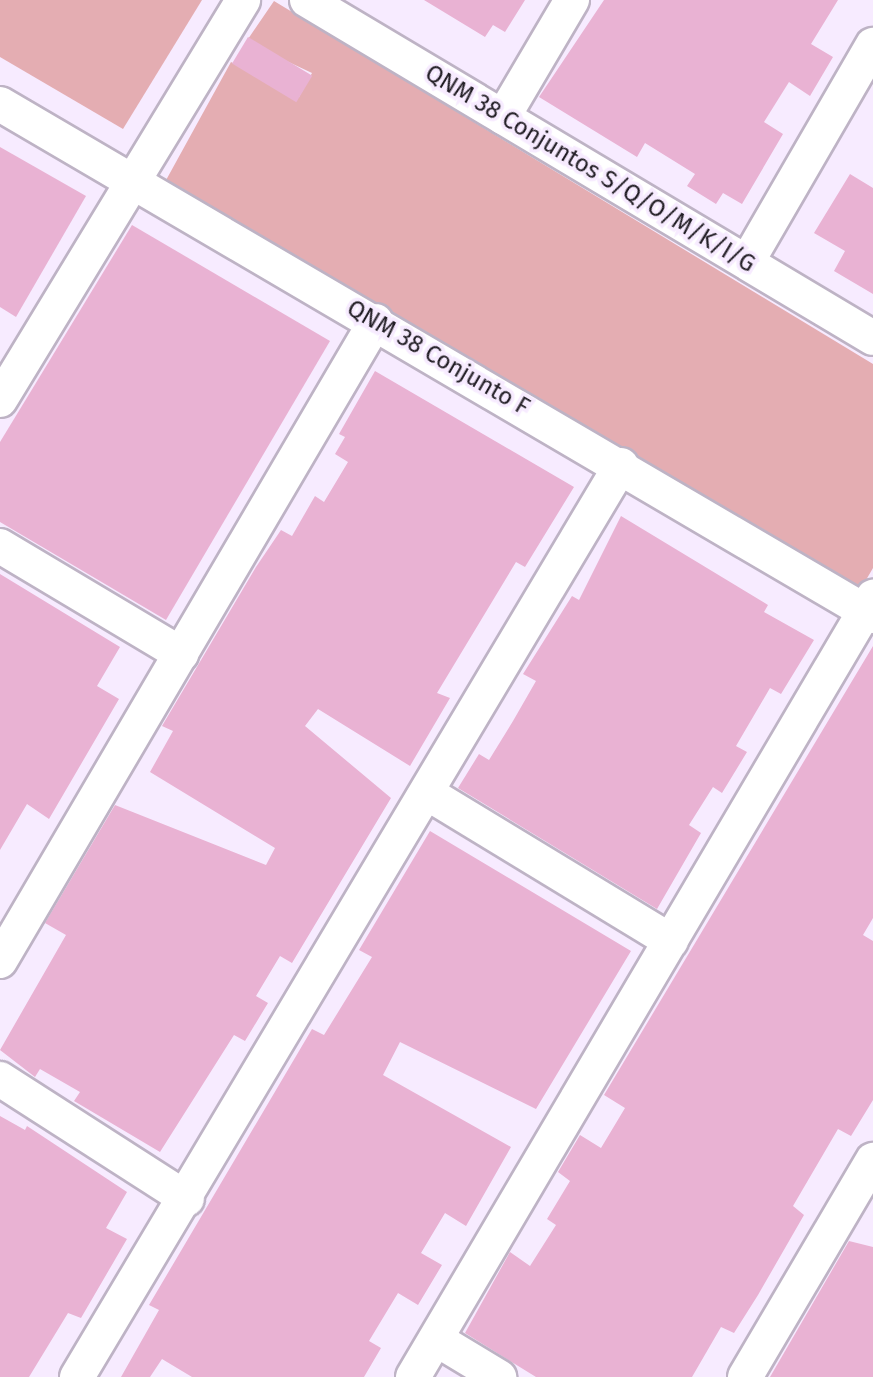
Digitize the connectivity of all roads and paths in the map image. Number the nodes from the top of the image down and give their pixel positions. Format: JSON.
{"nodes":[{"id":1,"x":243,"y":0,"type":"edge"},
{"id":2,"x":307,"y":0,"type":"edge"},
{"id":3,"x":572,"y":0,"type":"edge"},
{"id":4,"x":873,"y":45,"type":"edge"},
{"id":5,"x":0,"y":104,"type":"edge"},
{"id":6,"x":503,"y":117,"type":"junction"},
{"id":7,"x":132,"y":177,"type":"junction"},
{"id":8,"x":747,"y":262,"type":"junction"},
{"id":9,"x":376,"y":321,"type":"junction"},
{"id":10,"x":873,"y":338,"type":"edge"},
{"id":11,"x":0,"y":400,"type":"edge"},
{"id":12,"x":621,"y":465,"type":"junction"},
{"id":13,"x":0,"y":546,"type":"edge"},
{"id":14,"x":870,"y":608,"type":"edge"},
{"id":15,"x":181,"y":654,"type":"junction"},
{"id":16,"x":429,"y":794,"type":"junction"},
{"id":17,"x":671,"y":941,"type":"junction"},
{"id":18,"x":0,"y":961,"type":"edge"},
{"id":19,"x":0,"y":1079,"type":"edge"},
{"id":20,"x":873,"y":1160,"type":"edge"},
{"id":21,"x":187,"y":1199,"type":"junction"},
{"id":22,"x":436,"y":1339,"type":"junction"},
{"id":23,"x":77,"y":1377,"type":"edge"},
{"id":24,"x":413,"y":1377,"type":"edge"},
{"id":25,"x":499,"y":1377,"type":"edge"},
{"id":26,"x":745,"y":1377,"type":"edge"}],
"edges":[{"from":1,"to":7,"type":"street"},
{"from":2,"to":6,"type":"street","name":"QNM 38 Conjuntos S/Q/O/M/K/I/G"},
{"from":3,"to":6,"type":"street"},
{"from":4,"to":8,"type":"street"},
{"from":5,"to":7,"type":"street","name":"QNM 38 Conjunto F"},
{"from":6,"to":8,"type":"street","name":"QNM 38 Conjuntos S/Q/O/M/K/I/G"},
{"from":7,"to":9,"type":"street","name":"QNM 38 Conjunto F"},
{"from":7,"to":11,"type":"street"},
{"from":8,"to":10,"type":"street","name":"QNM 38 Conjuntos S/Q/O/M/K/I/G"},
{"from":9,"to":12,"type":"street","name":"QNM 38 Conjunto F"},
{"from":9,"to":15,"type":"street"},
{"from":12,"to":14,"type":"street","name":"QNM 38 Conjunto F"},
{"from":12,"to":16,"type":"street"},
{"from":13,"to":15,"type":"street"},
{"from":14,"to":17,"type":"street"},
{"from":15,"to":18,"type":"street"},
{"from":16,"to":17,"type":"street"},
{"from":16,"to":21,"type":"street"},
{"from":17,"to":22,"type":"street"},
{"from":19,"to":21,"type":"street"},
{"from":20,"to":26,"type":"street"},
{"from":21,"to":23,"type":"street"},
{"from":22,"to":24,"type":"street"},
{"from":22,"to":25,"type":"street"}]}
